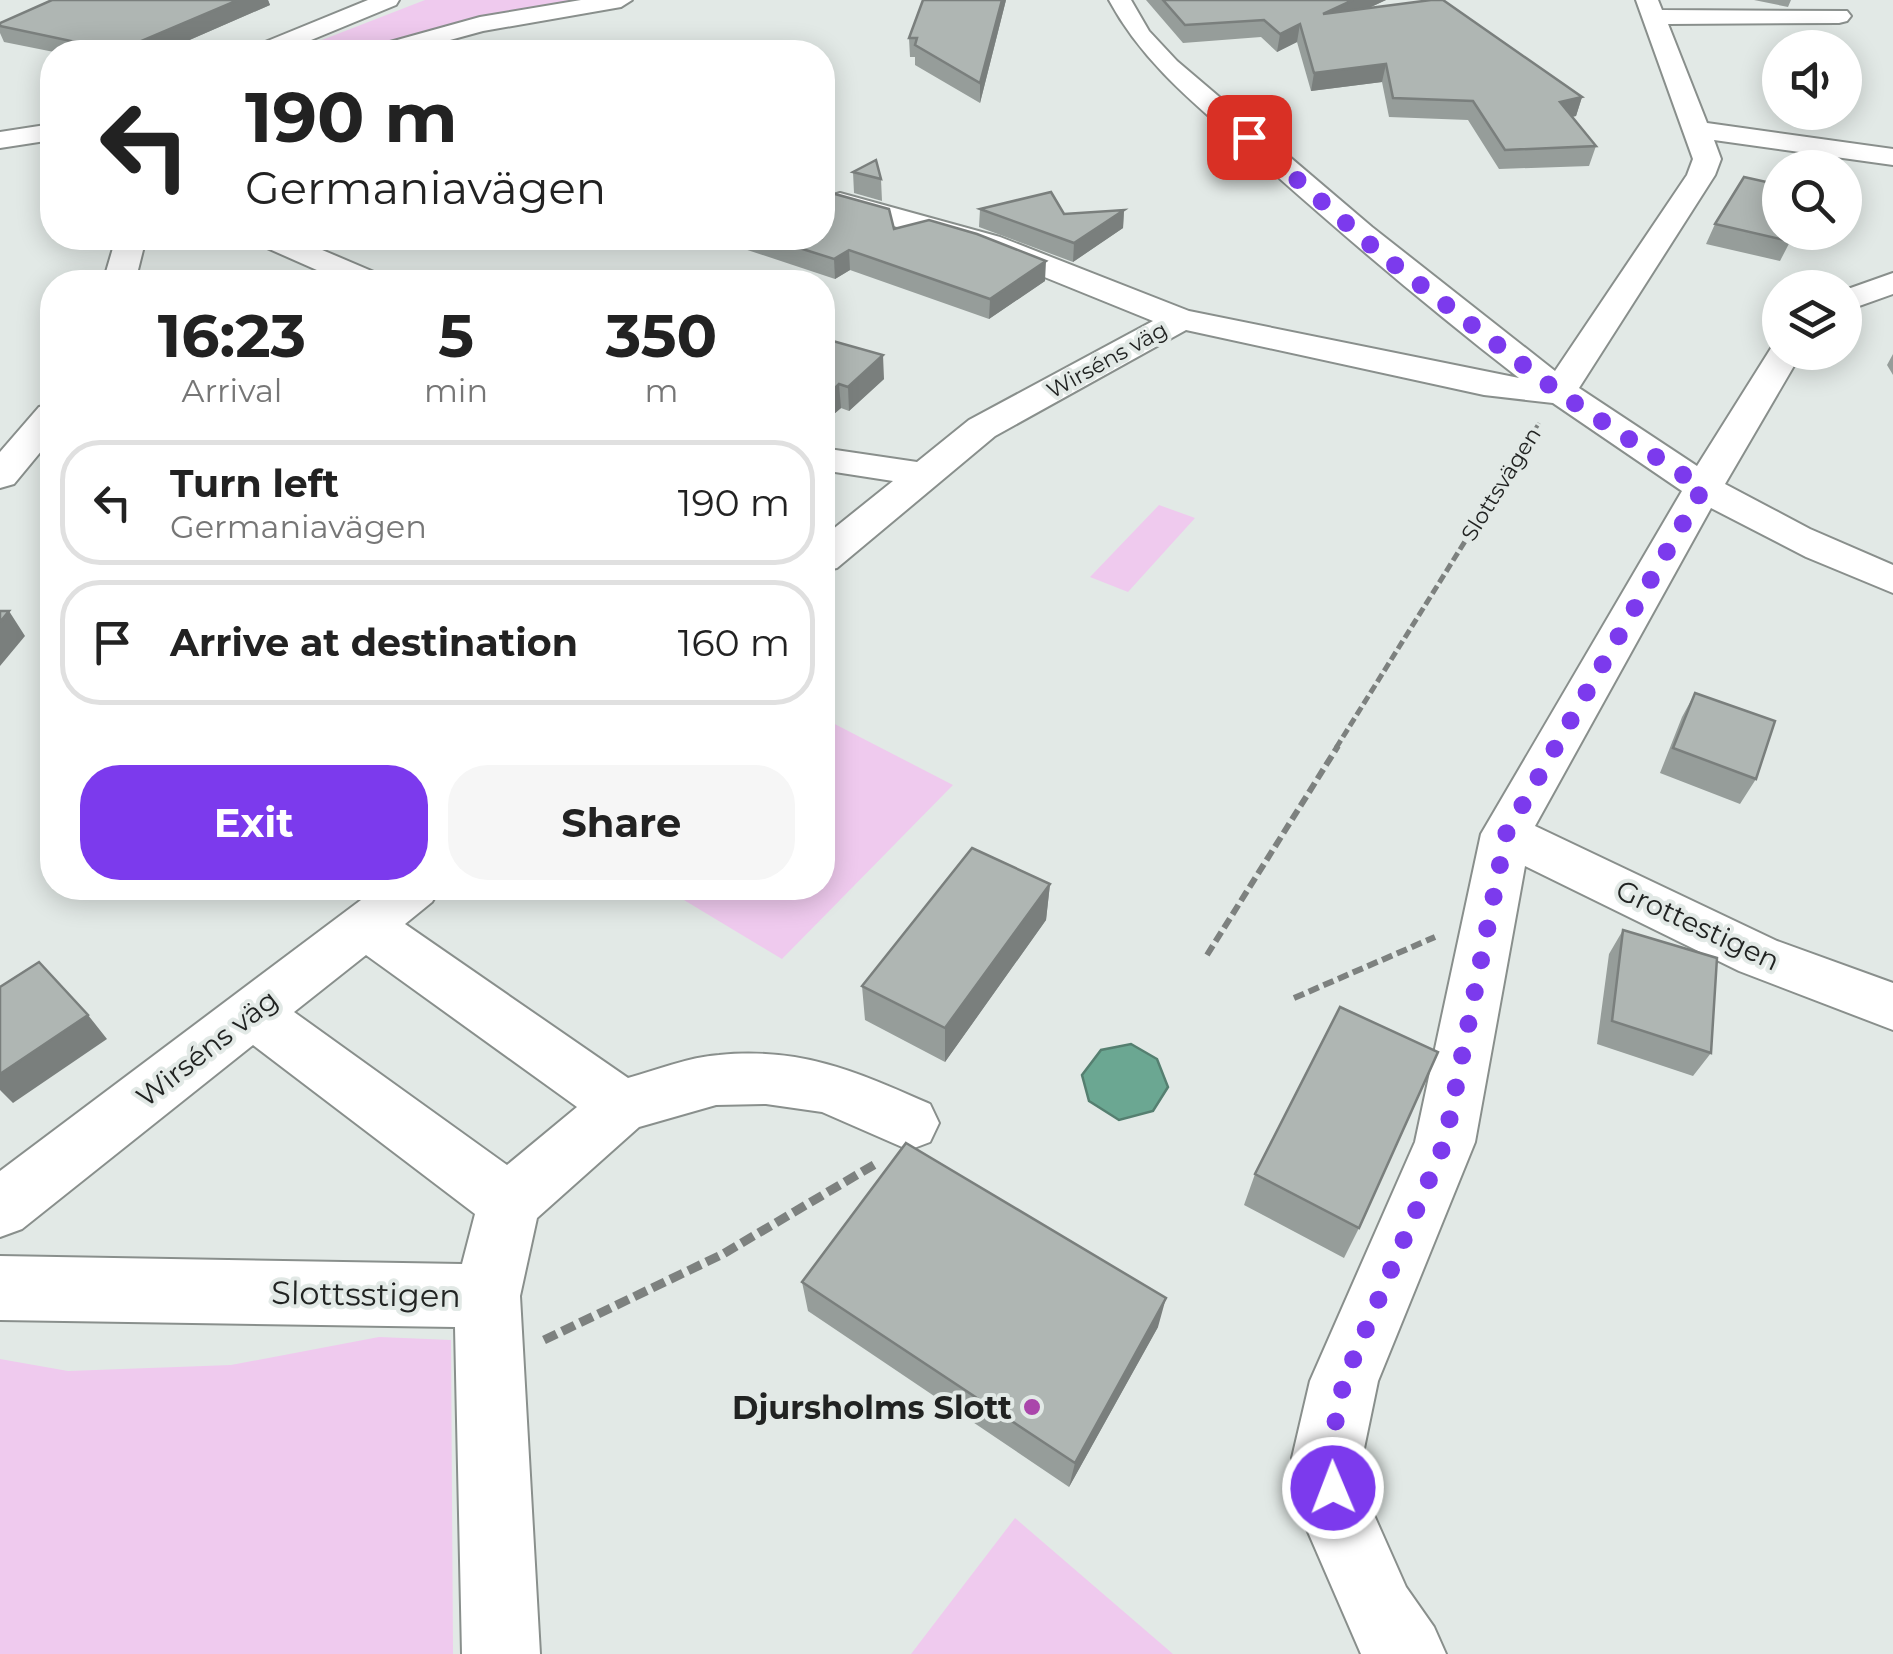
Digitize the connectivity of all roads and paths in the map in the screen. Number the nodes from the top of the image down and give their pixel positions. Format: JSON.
{"nodes":[{"id":1,"x":388,"y":0,"type":"edge"},
{"id":2,"x":621,"y":0,"type":"edge"},
{"id":3,"x":1120,"y":0,"type":"edge"},
{"id":4,"x":1650,"y":9,"type":"edge"},
{"id":5,"x":1839,"y":16,"type":"dead end"},
{"id":6,"x":291,"y":40,"type":"edge"},
{"id":7,"x":423,"y":40,"type":"edge"},
{"id":8,"x":1699,"y":130,"type":"junction"},
{"id":9,"x":40,"y":134,"type":"edge"},
{"id":10,"x":0,"y":140,"type":"edge"},
{"id":11,"x":1893,"y":157,"type":"edge"},
{"id":12,"x":840,"y":202,"type":"edge"},
{"id":13,"x":297,"y":250,"type":"edge"},
{"id":14,"x":342,"y":270,"type":"edge"},
{"id":15,"x":1893,"y":283,"type":"edge"},
{"id":16,"x":1862,"y":295,"type":"edge"},
{"id":17,"x":1181,"y":320,"type":"junction"},
{"id":18,"x":1774,"y":370,"type":"edge"},
{"id":19,"x":1558,"y":392,"type":"junction"},
{"id":20,"x":40,"y":429,"type":"edge"},
{"id":21,"x":835,"y":462,"type":"edge"},
{"id":22,"x":925,"y":475,"type":"junction"},
{"id":23,"x":0,"y":476,"type":"edge"},
{"id":24,"x":1703,"y":488,"type":"junction"},
{"id":25,"x":835,"y":548,"type":"edge"},
{"id":26,"x":1893,"y":580,"type":"edge"},
{"id":27,"x":1506,"y":834,"type":"junction"},
{"id":28,"x":399,"y":900,"type":"edge"},
{"id":29,"x":1491,"y":911,"type":"junction"},
{"id":30,"x":366,"y":926,"type":"junction"},
{"id":31,"x":1207,"y":955,"type":"dead end"},
{"id":32,"x":1294,"y":998,"type":"dead end"},
{"id":33,"x":1893,"y":1007,"type":"edge"},
{"id":34,"x":252,"y":1013,"type":"junction"},
{"id":35,"x":621,"y":1106,"type":"junction"},
{"id":36,"x":898,"y":1140,"type":"joint"},
{"id":37,"x":508,"y":1202,"type":"junction"},
{"id":38,"x":0,"y":1208,"type":"edge"},
{"id":39,"x":0,"y":1288,"type":"edge"},
{"id":40,"x":487,"y":1296,"type":"junction"},
{"id":41,"x":490,"y":1366,"type":"junction"},
{"id":42,"x":501,"y":1654,"type":"edge"},
{"id":43,"x":1408,"y":1654,"type":"edge"}],
"edges":[{"from":1,"to":6,"type":"street"},
{"from":2,"to":7,"type":"street"},
{"from":3,"to":19,"type":"street"},
{"from":4,"to":5,"type":"street"},
{"from":4,"to":8,"type":"street"},
{"from":8,"to":11,"type":"street"},
{"from":8,"to":19,"type":"street"},
{"from":9,"to":10,"type":"street"},
{"from":12,"to":17,"type":"street"},
{"from":13,"to":14,"type":"street"},
{"from":15,"to":16,"type":"street"},
{"from":17,"to":19,"type":"street","name":"Wirséns väg"},
{"from":17,"to":22,"type":"street","name":"Wirséns väg"},
{"from":18,"to":24,"type":"street"},
{"from":19,"to":24,"type":"street"},
{"from":19,"to":31,"type":"path","name":"Slottsvägen"},
{"from":20,"to":23,"type":"street"},
{"from":21,"to":22,"type":"street"},
{"from":22,"to":25,"type":"street","name":"Wirséns väg"},
{"from":24,"to":26,"type":"street"},
{"from":24,"to":27,"type":"street"},
{"from":27,"to":29,"type":"street"},
{"from":27,"to":33,"type":"street","name":"Grottestigen"},
{"from":28,"to":30,"type":"street","name":"Wirséns väg"},
{"from":29,"to":32,"type":"path"},
{"from":29,"to":43,"type":"street"},
{"from":30,"to":34,"type":"street","name":"Wirséns väg"},
{"from":30,"to":35,"type":"street"},
{"from":34,"to":37,"type":"street"},
{"from":34,"to":38,"type":"street","name":"Wirséns väg"},
{"from":35,"to":36,"type":"street"},
{"from":35,"to":37,"type":"street"},
{"from":36,"to":41,"type":"path"},
{"from":37,"to":40,"type":"street","name":"Slottsstigen"},
{"from":39,"to":40,"type":"street","name":"Slottsstigen"},
{"from":40,"to":41,"type":"street"},
{"from":41,"to":42,"type":"street"}]}
